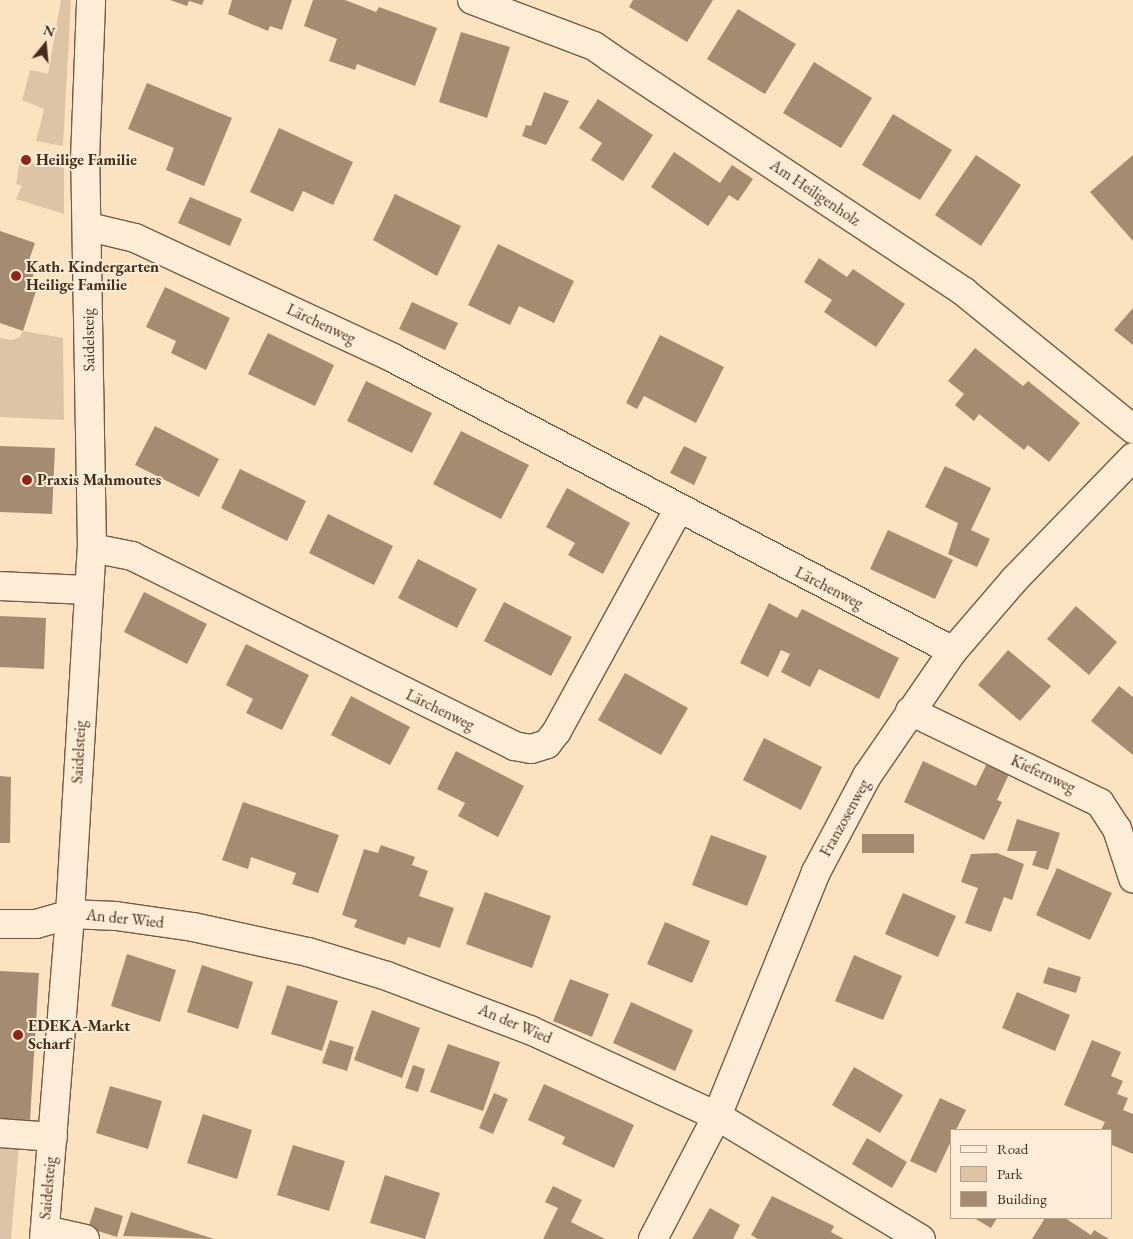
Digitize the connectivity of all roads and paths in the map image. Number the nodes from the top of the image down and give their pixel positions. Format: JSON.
{"nodes":[{"id":1,"x":91,"y":0,"type":"edge"},
{"id":2,"x":472,"y":0,"type":"edge"},
{"id":3,"x":89,"y":227,"type":"junction"},
{"id":4,"x":1133,"y":429,"type":"edge"},
{"id":5,"x":1133,"y":457,"type":"edge"},
{"id":6,"x":678,"y":510,"type":"junction"},
{"id":7,"x":92,"y":548,"type":"junction"},
{"id":8,"x":0,"y":586,"type":"edge"},
{"id":9,"x":89,"y":590,"type":"junction"},
{"id":10,"x":953,"y":651,"type":"junction"},
{"id":11,"x":910,"y":711,"type":"junction"},
{"id":12,"x":1133,"y":878,"type":"edge"},
{"id":13,"x":70,"y":914,"type":"junction"},
{"id":14,"x":0,"y":924,"type":"edge"},
{"id":15,"x":717,"y":1116,"type":"junction"},
{"id":16,"x":0,"y":1133,"type":"edge"},
{"id":17,"x":53,"y":1137,"type":"junction"},
{"id":18,"x":44,"y":1234,"type":"edge"},
{"id":19,"x":85,"y":1239,"type":"edge"},
{"id":20,"x":653,"y":1239,"type":"edge"},
{"id":21,"x":921,"y":1239,"type":"edge"}],
"edges":[{"from":1,"to":3,"type":"street","name":"Saidelsteig"},
{"from":2,"to":4,"type":"street","name":"Am Heiligenholz"},
{"from":3,"to":6,"type":"street","name":"Lärchenweg"},
{"from":3,"to":7,"type":"street","name":"Saidelsteig"},
{"from":5,"to":10,"type":"street","name":"Franzosenweg"},
{"from":6,"to":7,"type":"street","name":"Lärchenweg"},
{"from":6,"to":10,"type":"street","name":"Lärchenweg"},
{"from":7,"to":9,"type":"street","name":"Saidelsteig"},
{"from":8,"to":9,"type":"street"},
{"from":9,"to":13,"type":"street","name":"Saidelsteig"},
{"from":10,"to":11,"type":"street","name":"Franzosenweg"},
{"from":11,"to":12,"type":"street","name":"Kiefernweg"},
{"from":11,"to":15,"type":"street","name":"Franzosenweg"},
{"from":13,"to":14,"type":"street"},
{"from":13,"to":15,"type":"street","name":"An der Wied"},
{"from":13,"to":17,"type":"street","name":"Saidelsteig"},
{"from":15,"to":20,"type":"street","name":"Franzosenweg"},
{"from":15,"to":21,"type":"street","name":"An der Wied"},
{"from":16,"to":17,"type":"street","name":"Saidelsteig"},
{"from":17,"to":18,"type":"street","name":"Saidelsteig"},
{"from":18,"to":19,"type":"street"}]}
